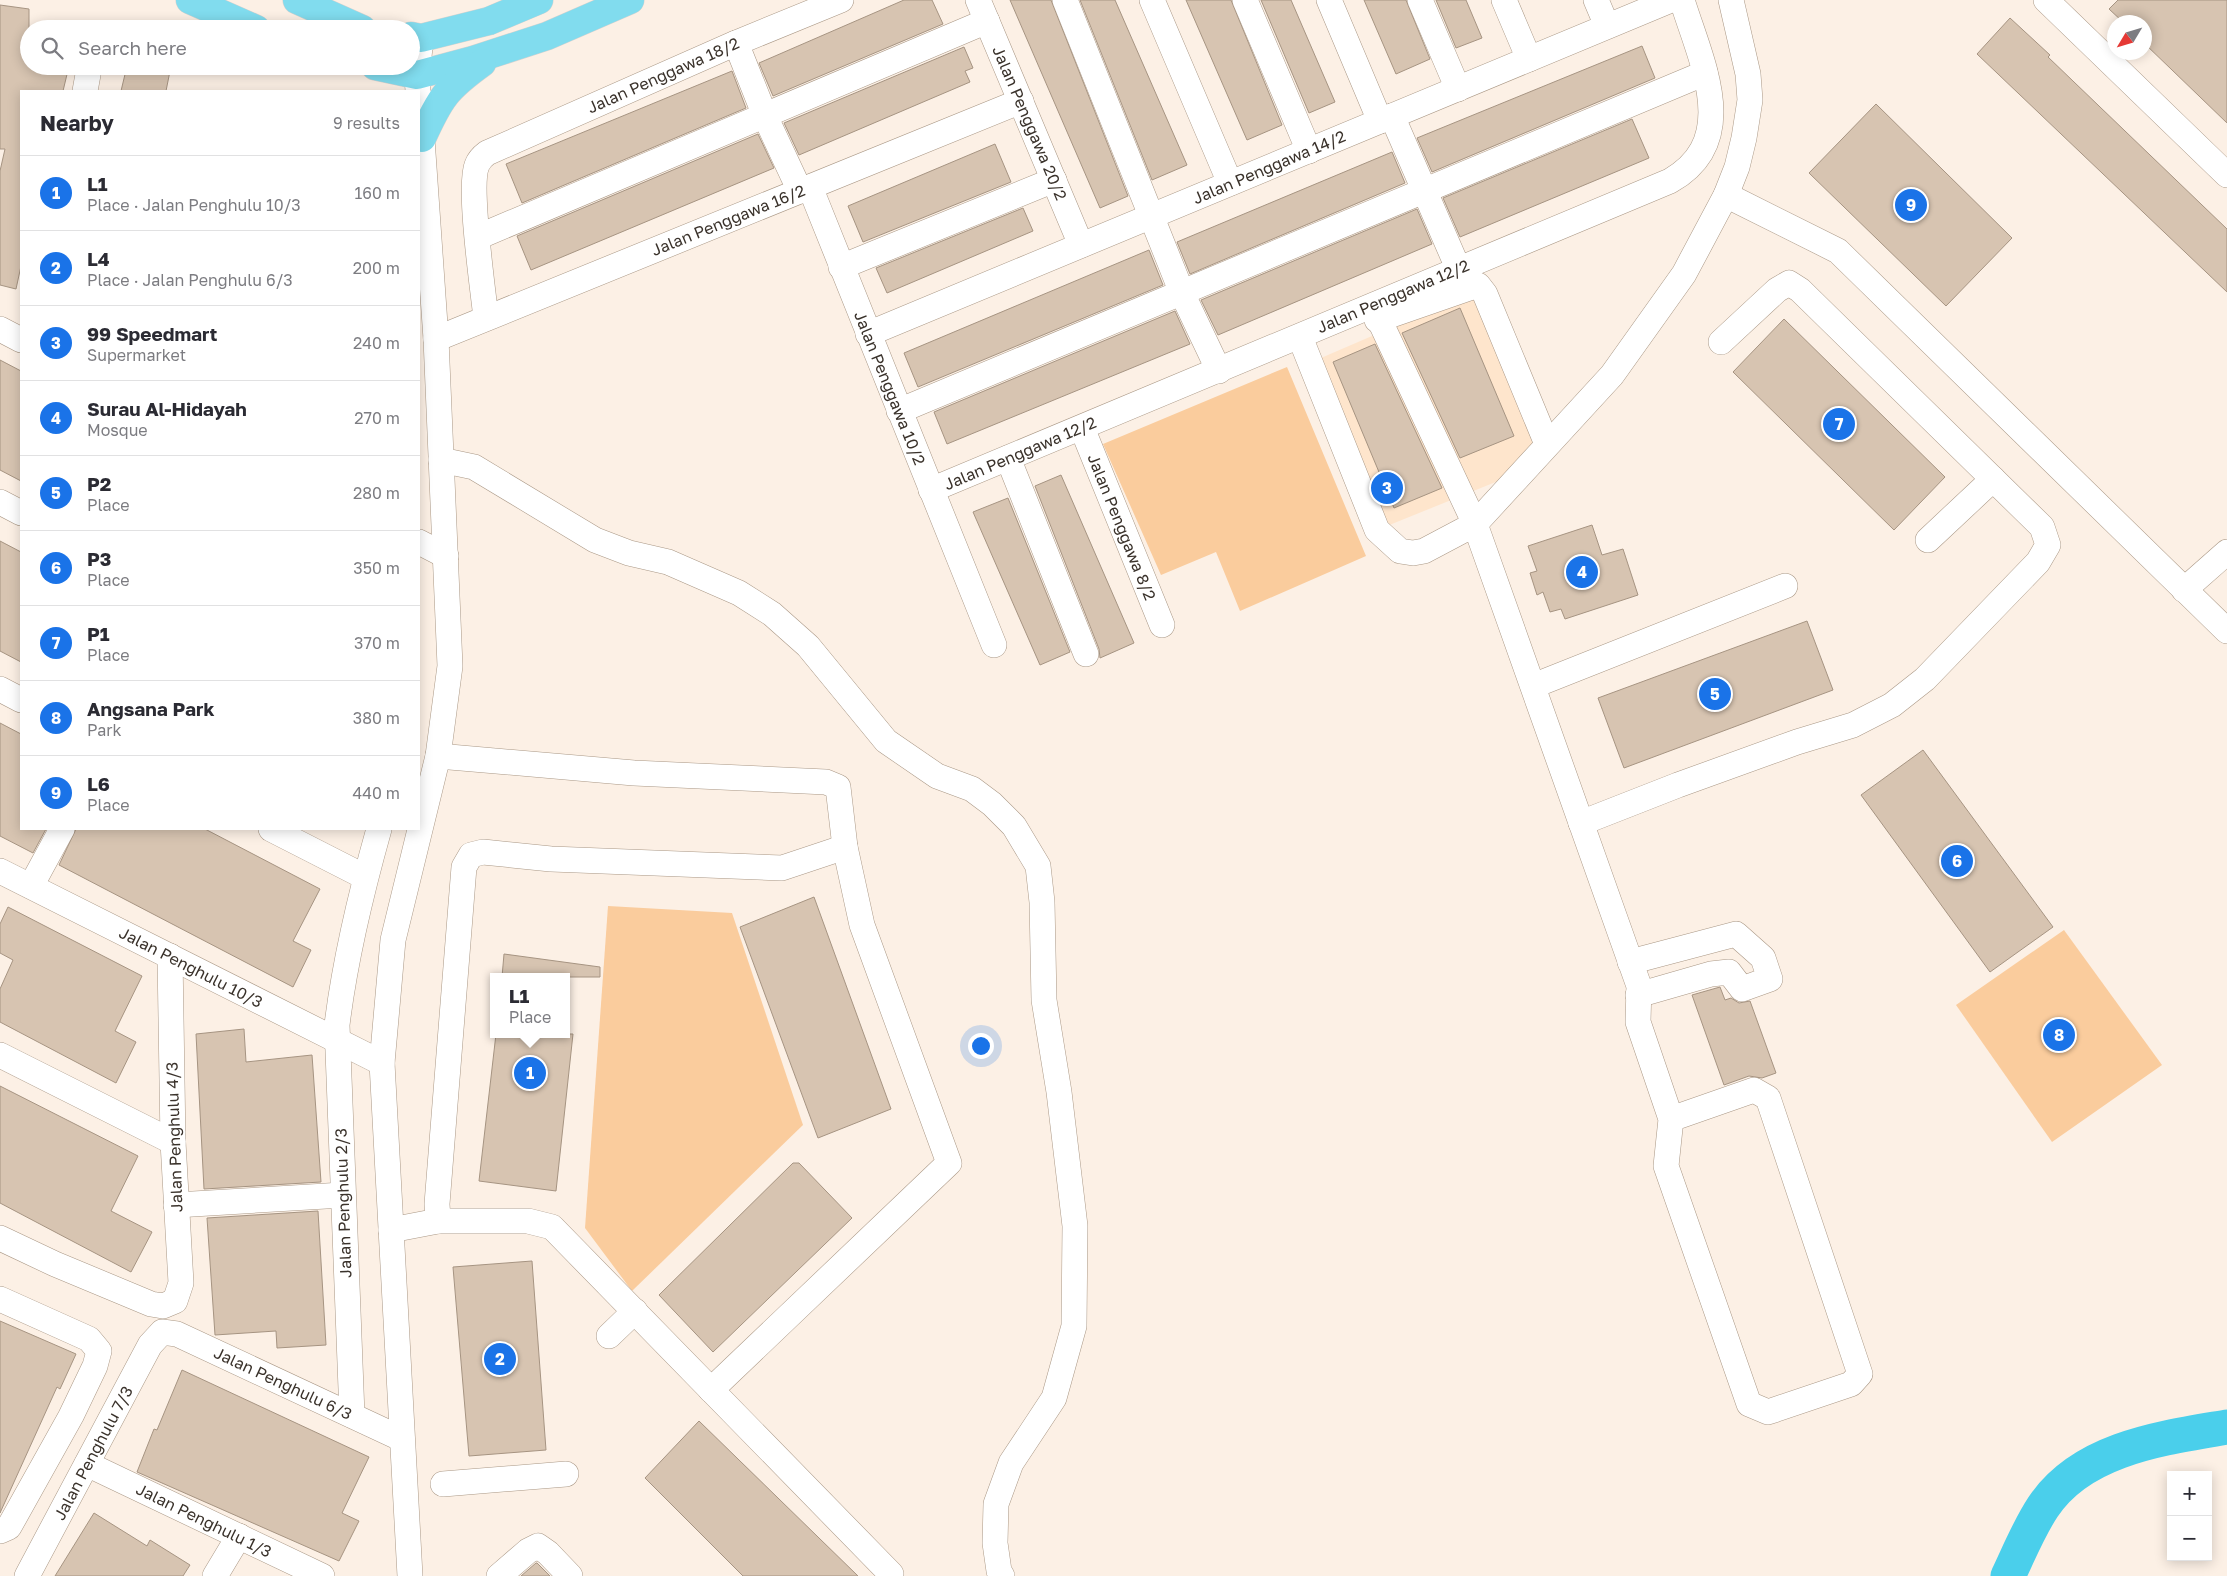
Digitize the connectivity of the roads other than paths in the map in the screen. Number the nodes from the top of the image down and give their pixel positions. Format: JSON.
{"nodes":[{"id":1,"x":190,"y":0,"type":"edge"},
{"id":2,"x":297,"y":0,"type":"edge"},
{"id":3,"x":539,"y":0,"type":"edge"},
{"id":4,"x":630,"y":0,"type":"edge"},
{"id":5,"x":840,"y":0,"type":"edge"},
{"id":6,"x":1065,"y":0,"type":"edge"},
{"id":7,"x":1152,"y":0,"type":"edge"},
{"id":8,"x":1245,"y":0,"type":"edge"},
{"id":9,"x":1329,"y":0,"type":"edge"},
{"id":10,"x":1420,"y":0,"type":"edge"},
{"id":11,"x":1504,"y":0,"type":"edge"},
{"id":12,"x":1596,"y":0,"type":"edge"},
{"id":13,"x":1671,"y":0,"type":"edge"},
{"id":14,"x":1682,"y":0,"type":"edge"},
{"id":15,"x":1731,"y":0,"type":"edge"},
{"id":16,"x":2046,"y":0,"type":"edge"},
{"id":17,"x":982,"y":11,"type":"edge"},
{"id":18,"x":236,"y":20,"type":"edge"},
{"id":19,"x":342,"y":20,"type":"edge"},
{"id":20,"x":1607,"y":26,"type":"junction"},
{"id":21,"x":420,"y":36,"type":"edge"},
{"id":22,"x":736,"y":43,"type":"junction"},
{"id":23,"x":495,"y":53,"type":"junction"},
{"id":24,"x":1529,"y":59,"type":"junction"},
{"id":25,"x":1704,"y":73,"type":"junction"},
{"id":26,"x":385,"y":75,"type":"edge"},
{"id":27,"x":414,"y":75,"type":"edge"},
{"id":28,"x":413,"y":88,"type":"edge"},
{"id":29,"x":1458,"y":88,"type":"junction"},
{"id":30,"x":1021,"y":101,"type":"junction"},
{"id":31,"x":765,"y":116,"type":"junction"},
{"id":32,"x":1386,"y":119,"type":"junction"},
{"id":33,"x":420,"y":134,"type":"edge"},
{"id":34,"x":1309,"y":151,"type":"junction"},
{"id":35,"x":2227,"y":175,"type":"edge"},
{"id":36,"x":1054,"y":180,"type":"junction"},
{"id":37,"x":1230,"y":183,"type":"junction"},
{"id":38,"x":805,"y":189,"type":"junction"},
{"id":39,"x":1426,"y":190,"type":"junction"},
{"id":40,"x":1726,"y":195,"type":"junction"},
{"id":41,"x":1151,"y":216,"type":"junction"},
{"id":42,"x":478,"y":237,"type":"junction"},
{"id":43,"x":1081,"y":245,"type":"junction"},
{"id":44,"x":841,"y":268,"type":"junction"},
{"id":45,"x":1458,"y":268,"type":"junction"},
{"id":46,"x":1182,"y":293,"type":"junction"},
{"id":47,"x":486,"y":318,"type":"junction"},
{"id":48,"x":1379,"y":319,"type":"junction"},
{"id":49,"x":0,"y":329,"type":"edge"},
{"id":50,"x":868,"y":334,"type":"junction"},
{"id":51,"x":20,"y":339,"type":"edge"},
{"id":52,"x":436,"y":339,"type":"junction"},
{"id":53,"x":1722,"y":342,"type":"dead end"},
{"id":54,"x":1303,"y":345,"type":"junction"},
{"id":55,"x":1219,"y":370,"type":"junction"},
{"id":56,"x":899,"y":411,"type":"junction"},
{"id":57,"x":1082,"y":428,"type":"junction"},
{"id":58,"x":1546,"y":444,"type":"junction"},
{"id":59,"x":1008,"y":458,"type":"junction"},
{"id":60,"x":441,"y":460,"type":"junction"},
{"id":61,"x":1993,"y":479,"type":"junction"},
{"id":62,"x":931,"y":490,"type":"junction"},
{"id":63,"x":0,"y":502,"type":"edge"},
{"id":64,"x":20,"y":512,"type":"edge"},
{"id":65,"x":1475,"y":524,"type":"junction"},
{"id":66,"x":1928,"y":540,"type":"dead end"},
{"id":67,"x":420,"y":543,"type":"edge"},
{"id":68,"x":2227,"y":552,"type":"edge"},
{"id":69,"x":446,"y":556,"type":"junction"},
{"id":70,"x":1785,"y":586,"type":"dead end"},
{"id":71,"x":2184,"y":590,"type":"junction"},
{"id":72,"x":1162,"y":625,"type":"dead end"},
{"id":73,"x":2227,"y":631,"type":"edge"},
{"id":74,"x":994,"y":645,"type":"dead end"},
{"id":75,"x":1086,"y":654,"type":"dead end"},
{"id":76,"x":1532,"y":686,"type":"junction"},
{"id":77,"x":0,"y":689,"type":"edge"},
{"id":78,"x":20,"y":699,"type":"edge"},
{"id":79,"x":438,"y":756,"type":"junction"},
{"id":80,"x":1581,"y":823,"type":"junction"},
{"id":81,"x":61,"y":830,"type":"edge"},
{"id":82,"x":273,"y":830,"type":"edge"},
{"id":83,"x":379,"y":830,"type":"edge"},
{"id":84,"x":420,"y":830,"type":"edge"},
{"id":85,"x":420,"y":830,"type":"edge"},
{"id":86,"x":845,"y":847,"type":"junction"},
{"id":87,"x":0,"y":871,"type":"edge"},
{"id":88,"x":365,"y":877,"type":"junction"},
{"id":89,"x":31,"y":886,"type":"junction"},
{"id":90,"x":1630,"y":962,"type":"junction"},
{"id":91,"x":169,"y":964,"type":"junction"},
{"id":92,"x":1638,"y":995,"type":"junction"},
{"id":93,"x":337,"y":1040,"type":"junction"},
{"id":94,"x":0,"y":1055,"type":"edge"},
{"id":95,"x":382,"y":1063,"type":"junction"},
{"id":96,"x":1671,"y":1120,"type":"junction"},
{"id":97,"x":173,"y":1142,"type":"junction"},
{"id":98,"x":343,"y":1195,"type":"junction"},
{"id":99,"x":176,"y":1205,"type":"junction"},
{"id":100,"x":438,"y":1221,"type":"junction"},
{"id":101,"x":391,"y":1230,"type":"junction"},
{"id":102,"x":0,"y":1238,"type":"edge"},
{"id":103,"x":0,"y":1298,"type":"edge"},
{"id":104,"x":635,"y":1311,"type":"junction"},
{"id":105,"x":162,"y":1332,"type":"joint"},
{"id":106,"x":609,"y":1336,"type":"dead end"},
{"id":107,"x":711,"y":1390,"type":"junction"},
{"id":108,"x":352,"y":1415,"type":"junction"},
{"id":109,"x":71,"y":1416,"type":"junction"},
{"id":110,"x":102,"y":1437,"type":"junction"},
{"id":111,"x":402,"y":1439,"type":"junction"},
{"id":112,"x":87,"y":1464,"type":"junction"},
{"id":113,"x":566,"y":1474,"type":"dead end"},
{"id":114,"x":443,"y":1484,"type":"dead end"},
{"id":115,"x":0,"y":1531,"type":"edge"},
{"id":116,"x":239,"y":1536,"type":"junction"},
{"id":117,"x":891,"y":1574,"type":"dead end"},
{"id":118,"x":27,"y":1576,"type":"edge"},
{"id":119,"x":215,"y":1576,"type":"edge"},
{"id":120,"x":322,"y":1576,"type":"edge"},
{"id":121,"x":410,"y":1576,"type":"edge"},
{"id":122,"x":499,"y":1576,"type":"edge"},
{"id":123,"x":570,"y":1576,"type":"edge"},
{"id":124,"x":1002,"y":1576,"type":"edge"}],
"edges":[{"from":1,"to":18,"type":"main road"},
{"from":2,"to":19,"type":"main road"},
{"from":3,"to":21,"type":"main road"},
{"from":4,"to":23,"type":"main road"},
{"from":5,"to":22,"type":"street","name":"Jalan Penggawa 18/2"},
{"from":6,"to":41,"type":"street"},
{"from":7,"to":37,"type":"street"},
{"from":8,"to":34,"type":"street"},
{"from":9,"to":32,"type":"street"},
{"from":10,"to":29,"type":"street"},
{"from":11,"to":24,"type":"street"},
{"from":12,"to":20,"type":"street"},
{"from":13,"to":20,"type":"street","name":"Jalan Penggawa 14/2"},
{"from":14,"to":25,"type":"street","name":"Jalan Penggawa 12/2"},
{"from":15,"to":40,"type":"street"},
{"from":16,"to":35,"type":"street"},
{"from":17,"to":30,"type":"street","name":"Jalan Penggawa 20/2"},
{"from":17,"to":31,"type":"street"},
{"from":20,"to":24,"type":"street","name":"Jalan Penggawa 14/2"},
{"from":22,"to":31,"type":"street","name":"Jalan Penggawa 10/2"},
{"from":22,"to":42,"type":"street","name":"Jalan Penggawa 18/2"},
{"from":23,"to":28,"type":"main road"},
{"from":23,"to":33,"type":"main road"},
{"from":24,"to":29,"type":"street","name":"Jalan Penggawa 14/2"},
{"from":25,"to":39,"type":"street"},
{"from":25,"to":45,"type":"street","name":"Jalan Penggawa 12/2"},
{"from":26,"to":28,"type":"main road"},
{"from":27,"to":28,"type":"street"},
{"from":29,"to":32,"type":"street","name":"Jalan Penggawa 14/2"},
{"from":30,"to":36,"type":"street","name":"Jalan Penggawa 20/2"},
{"from":30,"to":38,"type":"street","name":"Jalan Penggawa 16/2"},
{"from":31,"to":38,"type":"street","name":"Jalan Penggawa 10/2"},
{"from":31,"to":42,"type":"street"},
{"from":32,"to":34,"type":"street","name":"Jalan Penggawa 14/2"},
{"from":32,"to":39,"type":"street"},
{"from":33,"to":52,"type":"street"},
{"from":34,"to":37,"type":"street","name":"Jalan Penggawa 14/2"},
{"from":36,"to":43,"type":"street","name":"Jalan Penggawa 20/2"},
{"from":36,"to":44,"type":"street"},
{"from":37,"to":41,"type":"street","name":"Jalan Penggawa 14/2"},
{"from":38,"to":44,"type":"street","name":"Jalan Penggawa 10/2"},
{"from":38,"to":47,"type":"street","name":"Jalan Penggawa 16/2"},
{"from":39,"to":45,"type":"street"},
{"from":39,"to":46,"type":"street"},
{"from":40,"to":58,"type":"street"},
{"from":40,"to":71,"type":"street"},
{"from":41,"to":43,"type":"street","name":"Jalan Penggawa 14/2"},
{"from":41,"to":46,"type":"street"},
{"from":42,"to":47,"type":"street"},
{"from":43,"to":50,"type":"street","name":"Jalan Penggawa 14/2"},
{"from":44,"to":50,"type":"street","name":"Jalan Penggawa 10/2"},
{"from":45,"to":54,"type":"street","name":"Jalan Penggawa 12/2"},
{"from":46,"to":55,"type":"street"},
{"from":46,"to":56,"type":"street"},
{"from":47,"to":52,"type":"street","name":"Jalan Penggawa 16/2"},
{"from":48,"to":54,"type":"street"},
{"from":48,"to":58,"type":"street"},
{"from":48,"to":65,"type":"street"},
{"from":49,"to":51,"type":"street"},
{"from":50,"to":56,"type":"street","name":"Jalan Penggawa 10/2"},
{"from":52,"to":60,"type":"street"},
{"from":53,"to":61,"type":"street"},
{"from":54,"to":55,"type":"street","name":"Jalan Penggawa 12/2"},
{"from":54,"to":65,"type":"street"},
{"from":55,"to":57,"type":"street","name":"Jalan Penggawa 12/2"},
{"from":56,"to":62,"type":"street","name":"Jalan Penggawa 10/2"},
{"from":57,"to":59,"type":"street","name":"Jalan Penggawa 12/2"},
{"from":57,"to":72,"type":"street","name":"Jalan Penggawa 8/2"},
{"from":58,"to":65,"type":"street"},
{"from":59,"to":62,"type":"street","name":"Jalan Penggawa 12/2"},
{"from":59,"to":75,"type":"street"},
{"from":60,"to":69,"type":"street"},
{"from":60,"to":124,"type":"street"},
{"from":61,"to":66,"type":"street"},
{"from":61,"to":80,"type":"street"},
{"from":62,"to":74,"type":"street","name":"Jalan Penggawa 10/2"},
{"from":63,"to":64,"type":"street"},
{"from":65,"to":76,"type":"street"},
{"from":67,"to":69,"type":"street"},
{"from":68,"to":71,"type":"street"},
{"from":69,"to":79,"type":"street"},
{"from":70,"to":76,"type":"street"},
{"from":71,"to":73,"type":"street"},
{"from":76,"to":80,"type":"street"},
{"from":77,"to":78,"type":"street"},
{"from":79,"to":84,"type":"street"},
{"from":79,"to":86,"type":"street"},
{"from":80,"to":90,"type":"street"},
{"from":81,"to":89,"type":"street"},
{"from":82,"to":88,"type":"street"},
{"from":83,"to":88,"type":"street","name":"Jalan Penghulu 2/3"},
{"from":85,"to":95,"type":"street"},
{"from":86,"to":100,"type":"street"},
{"from":86,"to":107,"type":"street"},
{"from":87,"to":89,"type":"street","name":"Jalan Penghulu 10/3"},
{"from":88,"to":93,"type":"street","name":"Jalan Penghulu 2/3"},
{"from":89,"to":91,"type":"street","name":"Jalan Penghulu 10/3"},
{"from":90,"to":92,"type":"street"},
{"from":90,"to":92,"type":"street"},
{"from":91,"to":93,"type":"street","name":"Jalan Penghulu 10/3"},
{"from":91,"to":97,"type":"street","name":"Jalan Penghulu 4/3"},
{"from":92,"to":96,"type":"street"},
{"from":93,"to":95,"type":"street","name":"Jalan Penghulu 10/3"},
{"from":93,"to":98,"type":"street","name":"Jalan Penghulu 2/3"},
{"from":94,"to":97,"type":"street"},
{"from":95,"to":101,"type":"street"},
{"from":96,"to":96,"type":"street"},
{"from":97,"to":99,"type":"street","name":"Jalan Penghulu 4/3"},
{"from":98,"to":99,"type":"street"},
{"from":98,"to":108,"type":"street","name":"Jalan Penghulu 2/3"},
{"from":99,"to":102,"type":"street","name":"Jalan Penghulu 4/3"},
{"from":100,"to":101,"type":"street"},
{"from":100,"to":104,"type":"street"},
{"from":101,"to":111,"type":"street"},
{"from":103,"to":109,"type":"street"},
{"from":104,"to":106,"type":"street"},
{"from":104,"to":107,"type":"street"},
{"from":105,"to":108,"type":"street","name":"Jalan Penghulu 6/3"},
{"from":105,"to":110,"type":"street","name":"Jalan Penghulu 7/3"},
{"from":107,"to":117,"type":"street"},
{"from":108,"to":111,"type":"street","name":"Jalan Penghulu 6/3"},
{"from":109,"to":110,"type":"street"},
{"from":109,"to":115,"type":"street"},
{"from":110,"to":112,"type":"street","name":"Jalan Penghulu 7/3"},
{"from":111,"to":121,"type":"street"},
{"from":112,"to":116,"type":"street","name":"Jalan Penghulu 1/3"},
{"from":112,"to":118,"type":"street","name":"Jalan Penghulu 7/3"},
{"from":113,"to":114,"type":"street"},
{"from":116,"to":119,"type":"street"},
{"from":116,"to":120,"type":"street","name":"Jalan Penghulu 1/3"},
{"from":122,"to":123,"type":"street"}]}
